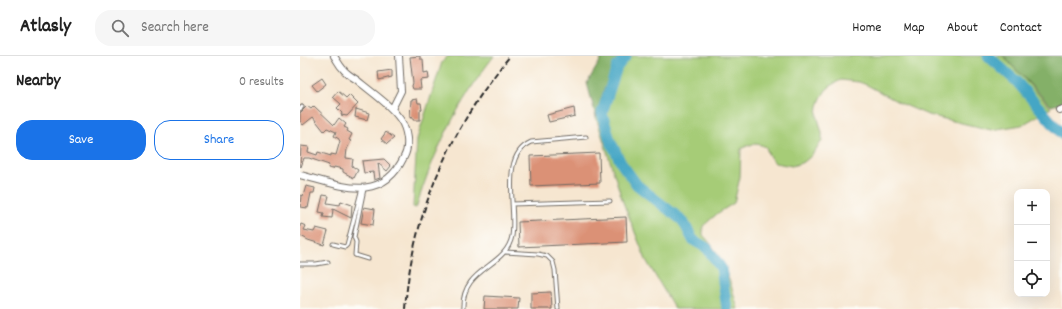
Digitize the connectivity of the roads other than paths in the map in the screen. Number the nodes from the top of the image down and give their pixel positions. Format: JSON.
{"nodes":[{"id":1,"x":334,"y":56,"type":"edge"},
{"id":2,"x":399,"y":56,"type":"edge"},
{"id":3,"x":392,"y":109,"type":"junction"},
{"id":4,"x":586,"y":136,"type":"dead end"},
{"id":5,"x":300,"y":175,"type":"edge"},
{"id":6,"x":363,"y":188,"type":"junction"},
{"id":7,"x":610,"y":201,"type":"dead end"},
{"id":8,"x":512,"y":204,"type":"junction"},
{"id":9,"x":333,"y":244,"type":"dead end"},
{"id":10,"x":505,"y":252,"type":"junction"},
{"id":11,"x":368,"y":259,"type":"dead end"},
{"id":12,"x":328,"y":262,"type":"dead end"},
{"id":13,"x":300,"y":264,"type":"edge"},
{"id":14,"x":463,"y":309,"type":"edge"},
{"id":15,"x":558,"y":309,"type":"edge"}],
"edges":[{"from":1,"to":3,"type":"street"},
{"from":2,"to":3,"type":"street"},
{"from":3,"to":6,"type":"street"},
{"from":4,"to":8,"type":"lane"},
{"from":5,"to":6,"type":"street"},
{"from":6,"to":9,"type":"lane"},
{"from":6,"to":11,"type":"lane"},
{"from":7,"to":8,"type":"lane"},
{"from":8,"to":10,"type":"lane"},
{"from":10,"to":14,"type":"lane"},
{"from":10,"to":15,"type":"lane"},
{"from":12,"to":13,"type":"lane"}]}
